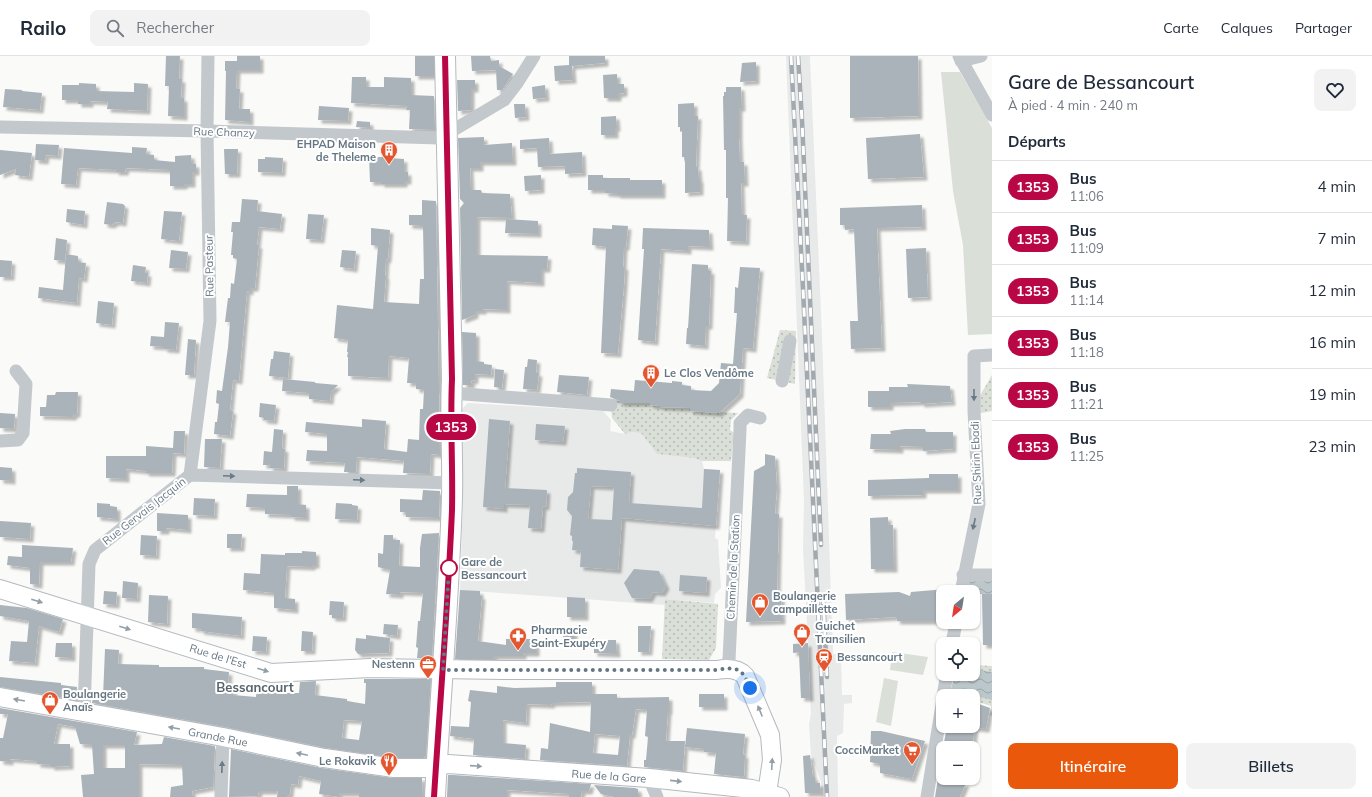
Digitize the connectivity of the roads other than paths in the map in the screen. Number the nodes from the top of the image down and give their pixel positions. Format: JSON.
{"nodes":[{"id":1,"x":208,"y":56,"type":"edge"},
{"id":2,"x":446,"y":56,"type":"edge"},
{"id":3,"x":534,"y":56,"type":"edge"},
{"id":4,"x":981,"y":56,"type":"edge"},
{"id":5,"x":960,"y":59,"type":"edge"},
{"id":6,"x":992,"y":114,"type":"edge"},
{"id":7,"x":0,"y":127,"type":"edge"},
{"id":8,"x":207,"y":131,"type":"junction"},
{"id":9,"x":447,"y":134,"type":"junction"},
{"id":10,"x":790,"y":341,"type":"dead end"},
{"id":11,"x":992,"y":356,"type":"edge"},
{"id":12,"x":16,"y":371,"type":"dead end"},
{"id":13,"x":782,"y":381,"type":"dead end"},
{"id":14,"x":459,"y":394,"type":"junction"},
{"id":15,"x":611,"y":405,"type":"dead end"},
{"id":16,"x":760,"y":418,"type":"dead end"},
{"id":17,"x":0,"y":441,"type":"edge"},
{"id":18,"x":190,"y":475,"type":"junction"},
{"id":19,"x":452,"y":483,"type":"junction"},
{"id":20,"x":963,"y":575,"type":"junction"},
{"id":21,"x":992,"y":575,"type":"edge"},
{"id":22,"x":962,"y":585,"type":"edge"},
{"id":23,"x":0,"y":589,"type":"edge"},
{"id":24,"x":88,"y":612,"type":"junction"},
{"id":25,"x":724,"y":669,"type":"junction"},
{"id":26,"x":443,"y":670,"type":"junction"},
{"id":27,"x":0,"y":697,"type":"edge"},
{"id":28,"x":84,"y":712,"type":"junction"},
{"id":29,"x":937,"y":733,"type":"edge"},
{"id":30,"x":223,"y":737,"type":"junction"},
{"id":31,"x":437,"y":765,"type":"junction"},
{"id":32,"x":649,"y":778,"type":"junction"},
{"id":33,"x":774,"y":795,"type":"edge"},
{"id":34,"x":221,"y":797,"type":"edge"},
{"id":35,"x":434,"y":797,"type":"edge"},
{"id":36,"x":657,"y":797,"type":"edge"},
{"id":37,"x":927,"y":797,"type":"edge"}],
"edges":[{"from":1,"to":8,"type":"street","name":"Rue Pasteur"},
{"from":2,"to":9,"type":"main road"},
{"from":3,"to":9,"type":"street","name":"Rue Chanzy"},
{"from":4,"to":5,"type":"street"},
{"from":5,"to":6,"type":"street"},
{"from":7,"to":8,"type":"street","name":"Rue Chanzy"},
{"from":8,"to":9,"type":"street","name":"Rue Chanzy"},
{"from":8,"to":18,"type":"street","name":"Rue Pasteur"},
{"from":9,"to":14,"type":"main road"},
{"from":10,"to":13,"type":"street"},
{"from":11,"to":20,"type":"street","name":"Rue Shirin Ebadi","one_way":true},
{"from":12,"to":17,"type":"street"},
{"from":14,"to":15,"type":"street"},
{"from":14,"to":19,"type":"main road"},
{"from":16,"to":25,"type":"street","name":"Chemin de la Station"},
{"from":18,"to":19,"type":"street","name":"Rue Gervais Jacquin","one_way":true},
{"from":18,"to":24,"type":"street","name":"Rue Gervais Jacquin"},
{"from":19,"to":26,"type":"main road"},
{"from":20,"to":21,"type":"street"},
{"from":20,"to":22,"type":"street","name":"Rue Shirin Ebadi"},
{"from":23,"to":24,"type":"street","name":"Rue de l'Est","one_way":true},
{"from":24,"to":26,"type":"street","name":"Rue de l'Est","one_way":true},
{"from":24,"to":28,"type":"street","name":"Rue Gervais Jacquin"},
{"from":25,"to":26,"type":"street","name":"Rue de l'Est"},
{"from":33,"to":25,"type":"street","name":"Rue de l'Est","one_way":true},
{"from":26,"to":31,"type":"main road"},
{"from":28,"to":27,"type":"street","name":"Grande Rue","one_way":true},
{"from":30,"to":28,"type":"street","name":"Grande Rue","one_way":true},
{"from":29,"to":37,"type":"street"},
{"from":31,"to":30,"type":"street","name":"Grande Rue","one_way":true},
{"from":34,"to":30,"type":"street","one_way":true},
{"from":31,"to":32,"type":"street","name":"Rue de la Gare","one_way":true},
{"from":31,"to":35,"type":"main road"},
{"from":32,"to":33,"type":"street","name":"Rue de la Gare","one_way":true},
{"from":32,"to":36,"type":"street"}]}
